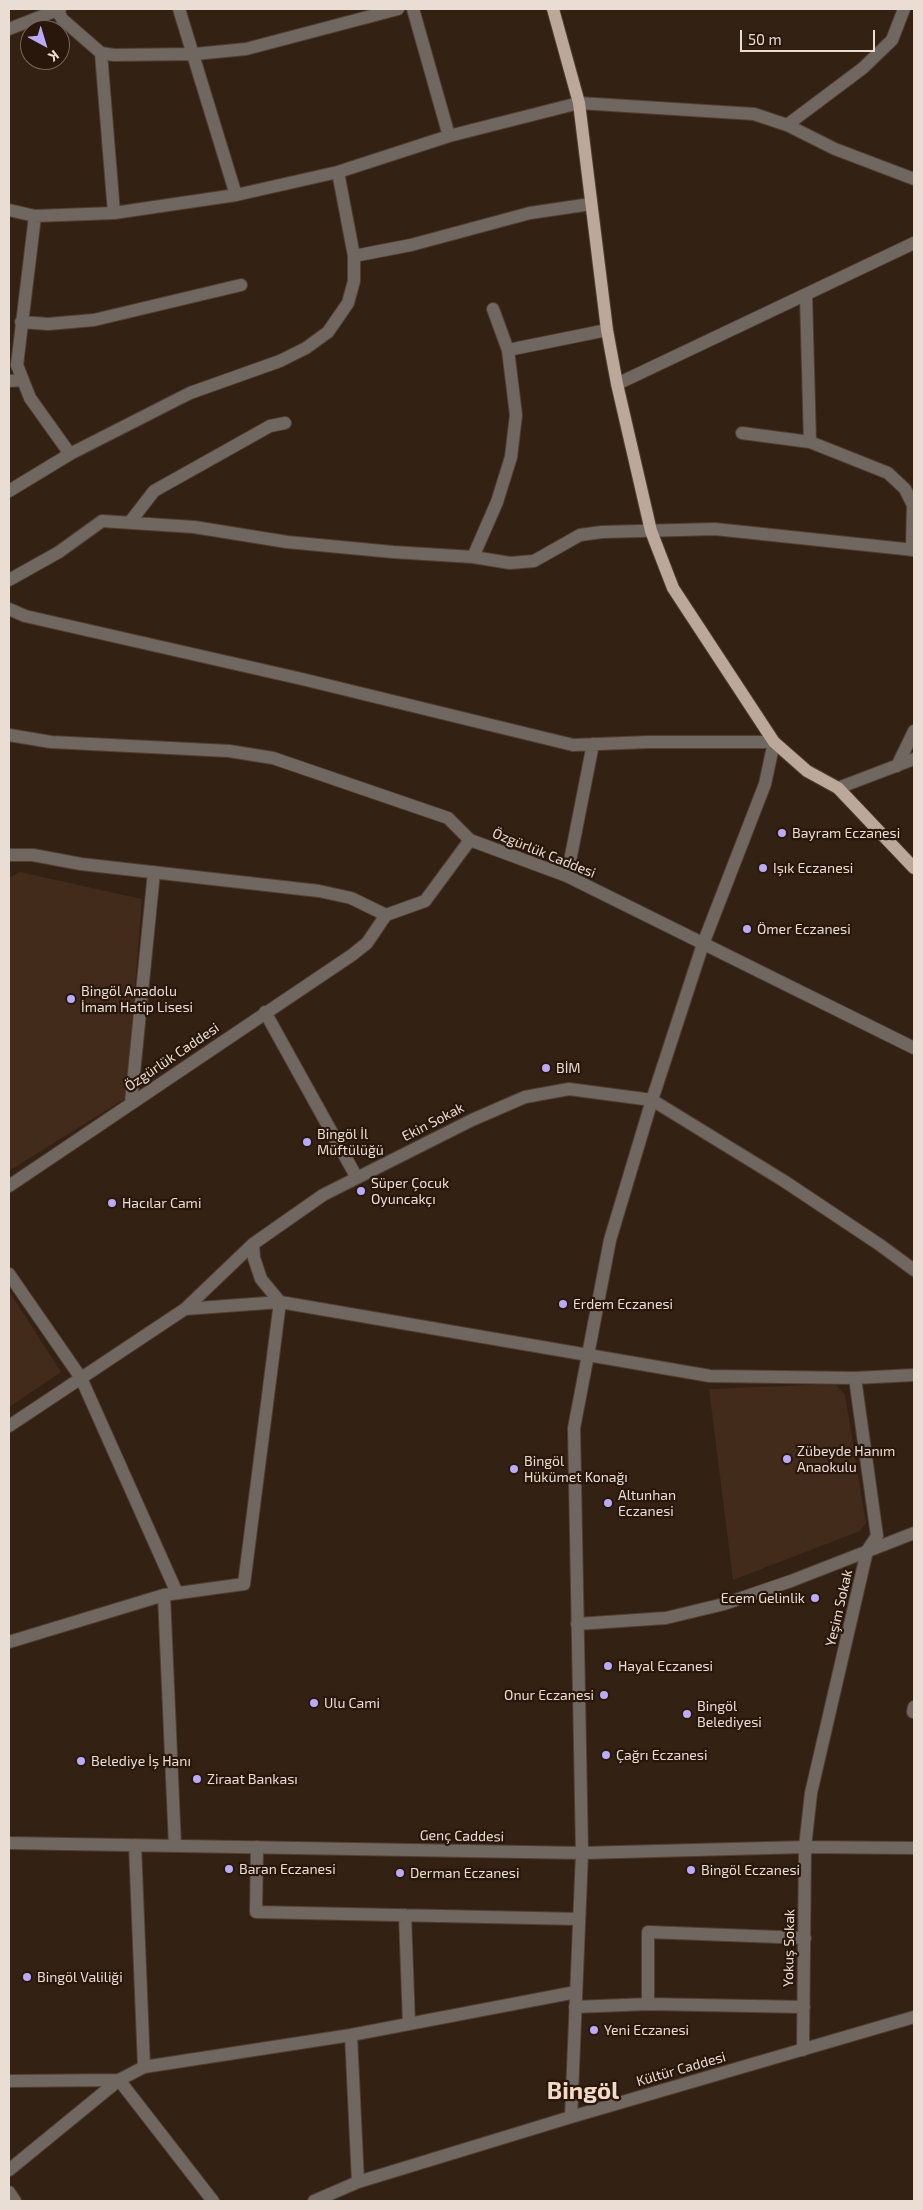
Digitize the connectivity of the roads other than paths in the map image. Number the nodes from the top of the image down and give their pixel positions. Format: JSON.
{"nodes":[{"id":1,"x":58,"y":9,"type":"edge"},
{"id":2,"x":179,"y":9,"type":"edge"},
{"id":3,"x":398,"y":9,"type":"edge"},
{"id":4,"x":413,"y":9,"type":"edge"},
{"id":5,"x":554,"y":9,"type":"edge"},
{"id":6,"x":904,"y":9,"type":"edge"},
{"id":7,"x":9,"y":29,"type":"edge"},
{"id":8,"x":101,"y":53,"type":"junction"},
{"id":9,"x":194,"y":54,"type":"junction"},
{"id":10,"x":579,"y":103,"type":"junction"},
{"id":11,"x":787,"y":125,"type":"junction"},
{"id":12,"x":449,"y":136,"type":"junction"},
{"id":13,"x":338,"y":172,"type":"junction"},
{"id":14,"x":914,"y":179,"type":"edge"},
{"id":15,"x":236,"y":195,"type":"junction"},
{"id":16,"x":591,"y":204,"type":"junction"},
{"id":17,"x":9,"y":210,"type":"edge"},
{"id":18,"x":114,"y":213,"type":"junction"},
{"id":19,"x":34,"y":216,"type":"junction"},
{"id":20,"x":914,"y":243,"type":"edge"},
{"id":21,"x":354,"y":256,"type":"junction"},
{"id":22,"x":241,"y":285,"type":"dead end"},
{"id":23,"x":806,"y":295,"type":"junction"},
{"id":24,"x":493,"y":309,"type":"dead end"},
{"id":25,"x":21,"y":322,"type":"junction"},
{"id":26,"x":607,"y":330,"type":"junction"},
{"id":27,"x":508,"y":350,"type":"junction"},
{"id":28,"x":22,"y":380,"type":"junction"},
{"id":29,"x":9,"y":381,"type":"edge"},
{"id":30,"x":617,"y":384,"type":"junction"},
{"id":31,"x":285,"y":423,"type":"dead end"},
{"id":32,"x":742,"y":433,"type":"dead end"},
{"id":33,"x":810,"y":442,"type":"junction"},
{"id":34,"x":70,"y":454,"type":"junction"},
{"id":35,"x":9,"y":491,"type":"edge"},
{"id":36,"x":130,"y":522,"type":"junction"},
{"id":37,"x":651,"y":530,"type":"junction"},
{"id":38,"x":913,"y":550,"type":"edge"},
{"id":39,"x":473,"y":557,"type":"junction"},
{"id":40,"x":9,"y":580,"type":"edge"},
{"id":41,"x":9,"y":609,"type":"edge"},
{"id":42,"x":914,"y":731,"type":"edge"},
{"id":43,"x":9,"y":735,"type":"edge"},
{"id":44,"x":774,"y":742,"type":"junction"},
{"id":45,"x":593,"y":744,"type":"junction"},
{"id":46,"x":914,"y":759,"type":"edge"},
{"id":47,"x":897,"y":766,"type":"junction"},
{"id":48,"x":838,"y":788,"type":"junction"},
{"id":49,"x":470,"y":840,"type":"junction"},
{"id":50,"x":9,"y":855,"type":"edge"},
{"id":51,"x":914,"y":868,"type":"edge"},
{"id":52,"x":154,"y":872,"type":"junction"},
{"id":53,"x":568,"y":876,"type":"junction"},
{"id":54,"x":386,"y":915,"type":"junction"},
{"id":55,"x":703,"y":944,"type":"junction"},
{"id":56,"x":266,"y":1012,"type":"junction"},
{"id":57,"x":914,"y":1048,"type":"edge"},
{"id":58,"x":652,"y":1100,"type":"junction"},
{"id":59,"x":131,"y":1103,"type":"junction"},
{"id":60,"x":357,"y":1178,"type":"junction"},
{"id":61,"x":9,"y":1186,"type":"edge"},
{"id":62,"x":253,"y":1244,"type":"junction"},
{"id":63,"x":914,"y":1270,"type":"edge"},
{"id":64,"x":9,"y":1274,"type":"edge"},
{"id":65,"x":280,"y":1302,"type":"junction"},
{"id":66,"x":185,"y":1309,"type":"junction"},
{"id":67,"x":588,"y":1356,"type":"junction"},
{"id":68,"x":914,"y":1375,"type":"edge"},
{"id":69,"x":81,"y":1378,"type":"junction"},
{"id":70,"x":855,"y":1378,"type":"junction"},
{"id":71,"x":9,"y":1426,"type":"edge"},
{"id":72,"x":914,"y":1533,"type":"edge"},
{"id":73,"x":868,"y":1551,"type":"junction"},
{"id":74,"x":177,"y":1593,"type":"junction"},
{"id":75,"x":164,"y":1595,"type":"junction"},
{"id":76,"x":577,"y":1624,"type":"junction"},
{"id":77,"x":9,"y":1642,"type":"edge"},
{"id":78,"x":9,"y":1843,"type":"edge"},
{"id":79,"x":135,"y":1845,"type":"junction"},
{"id":80,"x":175,"y":1846,"type":"junction"},
{"id":81,"x":257,"y":1847,"type":"junction"},
{"id":82,"x":805,"y":1847,"type":"junction"},
{"id":83,"x":914,"y":1848,"type":"edge"},
{"id":84,"x":582,"y":1853,"type":"junction"},
{"id":85,"x":405,"y":1915,"type":"junction"},
{"id":86,"x":579,"y":1919,"type":"junction"},
{"id":87,"x":805,"y":1938,"type":"junction"},
{"id":88,"x":576,"y":1992,"type":"junction"},
{"id":89,"x":648,"y":2004,"type":"junction"},
{"id":90,"x":575,"y":2006,"type":"junction"},
{"id":91,"x":804,"y":2007,"type":"junction"},
{"id":92,"x":914,"y":2017,"type":"edge"},
{"id":93,"x":409,"y":2024,"type":"junction"},
{"id":94,"x":351,"y":2035,"type":"junction"},
{"id":95,"x":803,"y":2050,"type":"junction"},
{"id":96,"x":144,"y":2067,"type":"junction"},
{"id":97,"x":119,"y":2080,"type":"junction"},
{"id":98,"x":9,"y":2081,"type":"edge"},
{"id":99,"x":571,"y":2117,"type":"junction"},
{"id":100,"x":9,"y":2170,"type":"edge"},
{"id":101,"x":358,"y":2182,"type":"junction"},
{"id":102,"x":9,"y":2192,"type":"edge"},
{"id":103,"x":15,"y":2201,"type":"edge"},
{"id":104,"x":213,"y":2201,"type":"edge"},
{"id":105,"x":314,"y":2201,"type":"edge"}],
"edges":[{"from":1,"to":7,"type":"street"},
{"from":1,"to":8,"type":"street"},
{"from":2,"to":9,"type":"street"},
{"from":3,"to":9,"type":"street"},
{"from":4,"to":12,"type":"street"},
{"from":5,"to":10,"type":"main road"},
{"from":6,"to":11,"type":"street"},
{"from":8,"to":9,"type":"street"},
{"from":8,"to":18,"type":"street"},
{"from":9,"to":15,"type":"street"},
{"from":10,"to":11,"type":"street"},
{"from":10,"to":12,"type":"street"},
{"from":10,"to":16,"type":"main road"},
{"from":11,"to":14,"type":"street"},
{"from":12,"to":13,"type":"street"},
{"from":13,"to":15,"type":"street"},
{"from":13,"to":21,"type":"street"},
{"from":15,"to":18,"type":"street"},
{"from":16,"to":21,"type":"street"},
{"from":16,"to":26,"type":"main road"},
{"from":17,"to":19,"type":"street"},
{"from":18,"to":19,"type":"street"},
{"from":19,"to":25,"type":"street"},
{"from":20,"to":23,"type":"street"},
{"from":21,"to":34,"type":"street"},
{"from":22,"to":25,"type":"street"},
{"from":23,"to":30,"type":"street"},
{"from":23,"to":33,"type":"street"},
{"from":24,"to":27,"type":"street"},
{"from":25,"to":28,"type":"street"},
{"from":26,"to":27,"type":"street"},
{"from":26,"to":30,"type":"main road"},
{"from":27,"to":39,"type":"street"},
{"from":28,"to":29,"type":"street"},
{"from":28,"to":34,"type":"street"},
{"from":30,"to":37,"type":"main road"},
{"from":31,"to":36,"type":"street"},
{"from":32,"to":33,"type":"street"},
{"from":33,"to":38,"type":"street"},
{"from":34,"to":35,"type":"street"},
{"from":36,"to":39,"type":"street"},
{"from":36,"to":40,"type":"street"},
{"from":37,"to":38,"type":"street"},
{"from":37,"to":39,"type":"street"},
{"from":37,"to":44,"type":"main road"},
{"from":41,"to":45,"type":"street"},
{"from":42,"to":47,"type":"street"},
{"from":43,"to":49,"type":"street"},
{"from":44,"to":45,"type":"street"},
{"from":44,"to":48,"type":"main road"},
{"from":44,"to":55,"type":"street"},
{"from":45,"to":53,"type":"street"},
{"from":46,"to":47,"type":"street"},
{"from":47,"to":48,"type":"street"},
{"from":48,"to":51,"type":"main road"},
{"from":49,"to":53,"type":"street","name":"Özgürlük Caddesi"},
{"from":49,"to":54,"type":"street","name":"Özgürlük Caddesi"},
{"from":50,"to":52,"type":"street"},
{"from":52,"to":54,"type":"street"},
{"from":52,"to":59,"type":"street"},
{"from":53,"to":55,"type":"street","name":"Özgürlük Caddesi"},
{"from":54,"to":56,"type":"street","name":"Özgürlük Caddesi"},
{"from":55,"to":57,"type":"street","name":"Özgürlük Caddesi"},
{"from":55,"to":58,"type":"street"},
{"from":56,"to":59,"type":"street","name":"Özgürlük Caddesi"},
{"from":56,"to":60,"type":"street"},
{"from":58,"to":60,"type":"street","name":"Ekin Sokak"},
{"from":58,"to":63,"type":"street"},
{"from":58,"to":67,"type":"street"},
{"from":59,"to":61,"type":"street","name":"Özgürlük Caddesi"},
{"from":60,"to":62,"type":"street","name":"Ekin Sokak"},
{"from":62,"to":65,"type":"street"},
{"from":62,"to":66,"type":"street","name":"Ekin Sokak"},
{"from":64,"to":69,"type":"street"},
{"from":65,"to":66,"type":"street"},
{"from":65,"to":67,"type":"street"},
{"from":65,"to":74,"type":"street"},
{"from":66,"to":69,"type":"street","name":"Ekin Sokak"},
{"from":67,"to":70,"type":"street"},
{"from":67,"to":76,"type":"street"},
{"from":68,"to":70,"type":"street"},
{"from":69,"to":71,"type":"street","name":"Ekin Sokak"},
{"from":69,"to":74,"type":"street"},
{"from":70,"to":73,"type":"street","name":"Yeşim Sokak"},
{"from":72,"to":73,"type":"street"},
{"from":73,"to":76,"type":"street"},
{"from":73,"to":82,"type":"street","name":"Yeşim Sokak"},
{"from":74,"to":75,"type":"street"},
{"from":75,"to":77,"type":"street"},
{"from":75,"to":80,"type":"street"},
{"from":76,"to":84,"type":"street"},
{"from":78,"to":79,"type":"street","name":"Genç Caddesi"},
{"from":79,"to":80,"type":"street","name":"Genç Caddesi"},
{"from":79,"to":96,"type":"street"},
{"from":80,"to":81,"type":"street","name":"Genç Caddesi"},
{"from":81,"to":84,"type":"street","name":"Genç Caddesi"},
{"from":81,"to":85,"type":"street"},
{"from":82,"to":83,"type":"street","name":"Genç Caddesi"},
{"from":82,"to":84,"type":"street","name":"Genç Caddesi"},
{"from":82,"to":87,"type":"street","name":"Yokuş Sokak"},
{"from":84,"to":86,"type":"street"},
{"from":85,"to":86,"type":"street"},
{"from":85,"to":93,"type":"street"},
{"from":86,"to":88,"type":"street"},
{"from":87,"to":89,"type":"street"},
{"from":87,"to":91,"type":"street","name":"Yokuş Sokak"},
{"from":88,"to":90,"type":"street"},
{"from":88,"to":93,"type":"street"},
{"from":89,"to":90,"type":"street"},
{"from":89,"to":91,"type":"street"},
{"from":90,"to":99,"type":"street"},
{"from":91,"to":95,"type":"street","name":"Yokuş Sokak"},
{"from":92,"to":95,"type":"street","name":"Kültür Caddesi"},
{"from":93,"to":94,"type":"street"},
{"from":94,"to":96,"type":"street"},
{"from":94,"to":101,"type":"street"},
{"from":95,"to":99,"type":"street","name":"Kültür Caddesi"},
{"from":96,"to":97,"type":"street"},
{"from":97,"to":98,"type":"street"},
{"from":97,"to":100,"type":"street"},
{"from":97,"to":104,"type":"street"},
{"from":99,"to":101,"type":"street","name":"Kültür Caddesi"},
{"from":101,"to":105,"type":"street","name":"Kültür Caddesi"},
{"from":102,"to":103,"type":"street"}]}
